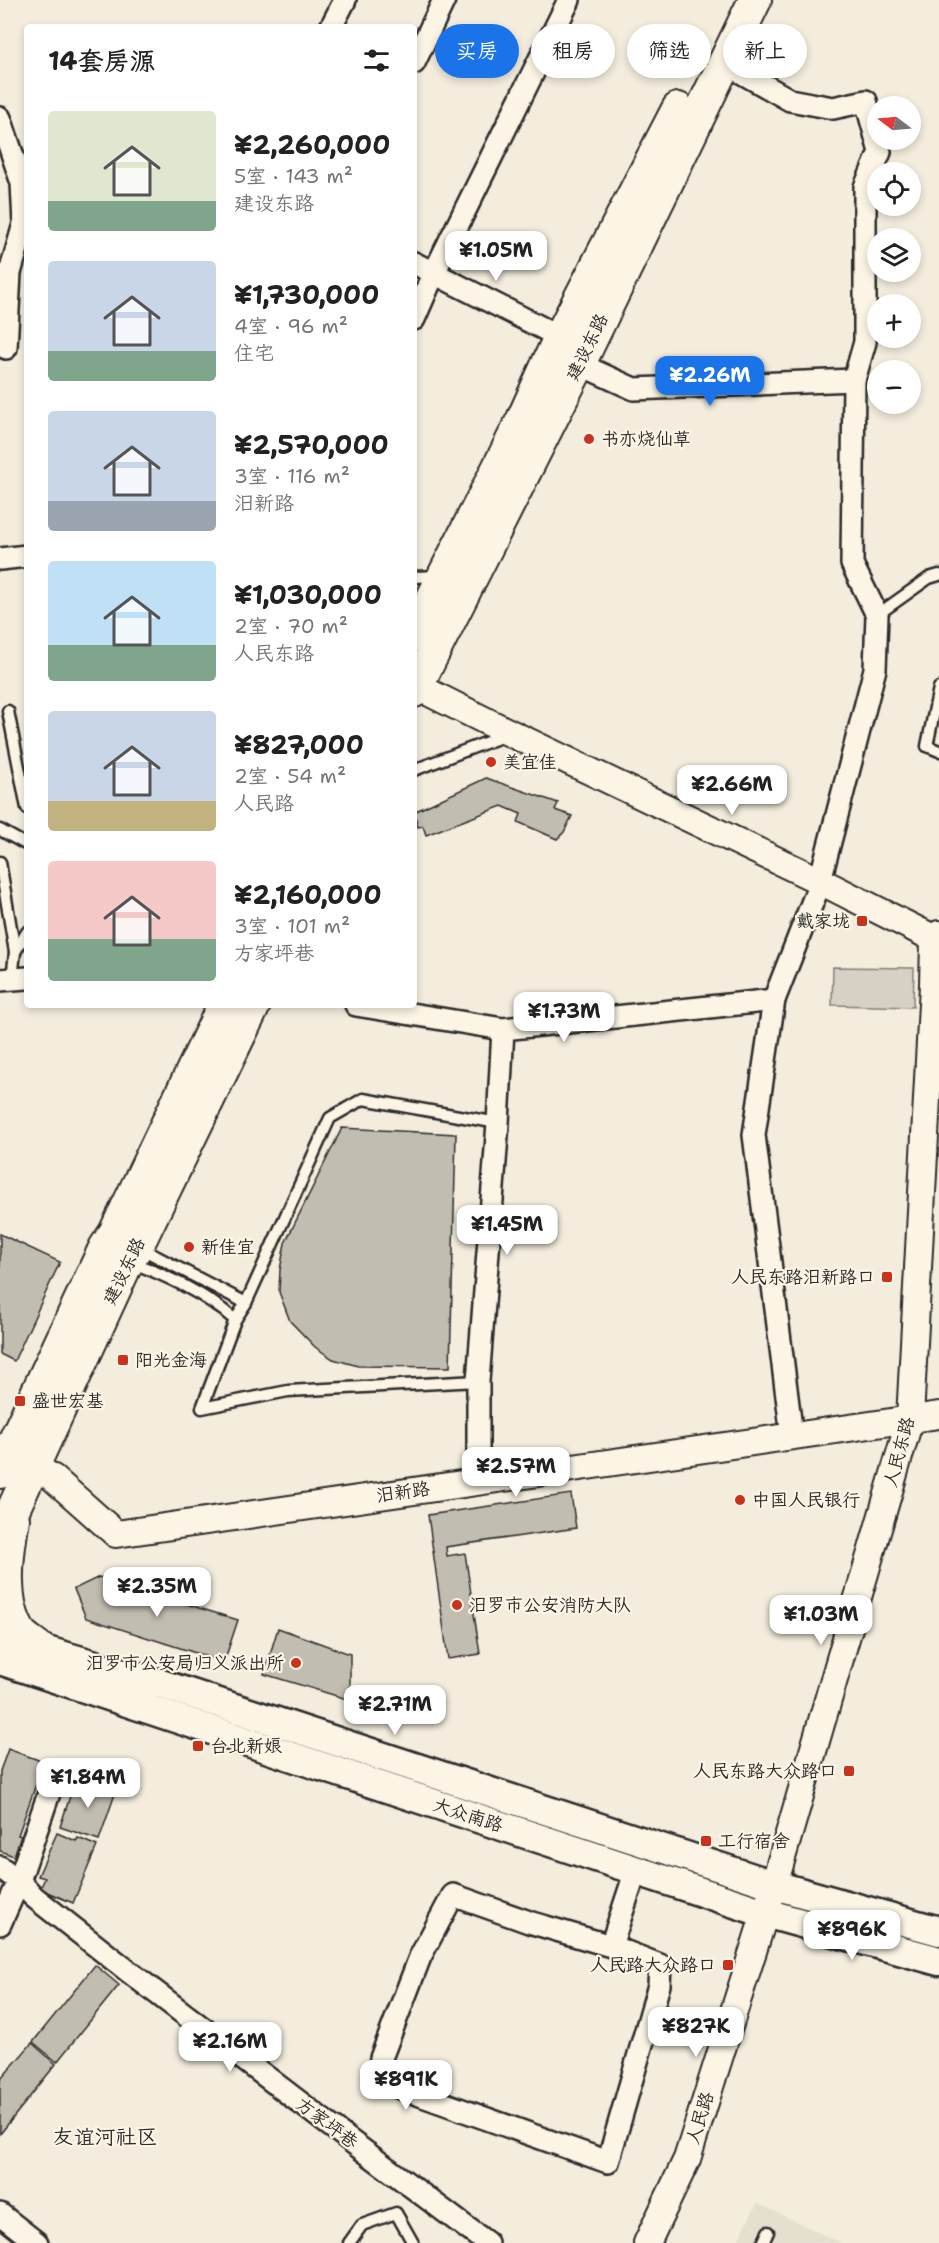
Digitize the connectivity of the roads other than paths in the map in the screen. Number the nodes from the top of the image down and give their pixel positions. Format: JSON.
{"nodes":[{"id":1,"x":345,"y":0,"type":"edge"},
{"id":2,"x":444,"y":0,"type":"edge"},
{"id":3,"x":569,"y":0,"type":"edge"},
{"id":4,"x":730,"y":0,"type":"edge"},
{"id":5,"x":755,"y":0,"type":"edge"},
{"id":6,"x":333,"y":24,"type":"edge"},
{"id":7,"x":743,"y":24,"type":"edge"},
{"id":8,"x":417,"y":57,"type":"edge"},
{"id":9,"x":723,"y":62,"type":"edge"},
{"id":10,"x":751,"y":78,"type":"edge"},
{"id":11,"x":0,"y":118,"type":"edge"},
{"id":12,"x":417,"y":264,"type":"edge"},
{"id":13,"x":434,"y":273,"type":"junction"},
{"id":14,"x":12,"y":301,"type":"edge"},
{"id":15,"x":417,"y":312,"type":"edge"},
{"id":16,"x":560,"y":337,"type":"junction"},
{"id":17,"x":6,"y":348,"type":"dead end"},
{"id":18,"x":579,"y":364,"type":"junction"},
{"id":19,"x":854,"y":380,"type":"junction"},
{"id":20,"x":24,"y":556,"type":"edge"},
{"id":21,"x":0,"y":559,"type":"edge"},
{"id":22,"x":0,"y":567,"type":"edge"},
{"id":23,"x":939,"y":575,"type":"edge"},
{"id":24,"x":445,"y":576,"type":"junction"},
{"id":25,"x":417,"y":577,"type":"edge"},
{"id":26,"x":877,"y":615,"type":"junction"},
{"id":27,"x":417,"y":629,"type":"edge"},
{"id":28,"x":417,"y":686,"type":"edge"},
{"id":29,"x":939,"y":688,"type":"edge"},
{"id":30,"x":417,"y":694,"type":"edge"},
{"id":31,"x":8,"y":711,"type":"dead end"},
{"id":32,"x":502,"y":736,"type":"junction"},
{"id":33,"x":939,"y":751,"type":"edge"},
{"id":34,"x":417,"y":769,"type":"edge"},
{"id":35,"x":24,"y":793,"type":"edge"},
{"id":36,"x":0,"y":830,"type":"edge"},
{"id":37,"x":24,"y":843,"type":"edge"},
{"id":38,"x":0,"y":862,"type":"edge"},
{"id":39,"x":819,"y":885,"type":"junction"},
{"id":40,"x":24,"y":937,"type":"edge"},
{"id":41,"x":937,"y":945,"type":"edge"},
{"id":42,"x":15,"y":952,"type":"junction"},
{"id":43,"x":13,"y":979,"type":"edge"},
{"id":44,"x":936,"y":985,"type":"edge"},
{"id":45,"x":774,"y":1000,"type":"junction"},
{"id":46,"x":223,"y":1008,"type":"edge"},
{"id":47,"x":252,"y":1008,"type":"edge"},
{"id":48,"x":374,"y":1008,"type":"edge"},
{"id":49,"x":503,"y":1029,"type":"junction"},
{"id":50,"x":939,"y":1085,"type":"edge"},
{"id":51,"x":498,"y":1123,"type":"junction"},
{"id":52,"x":121,"y":1247,"type":"junction"},
{"id":53,"x":246,"y":1303,"type":"junction"},
{"id":54,"x":235,"y":1320,"type":"junction"},
{"id":55,"x":478,"y":1381,"type":"junction"},
{"id":56,"x":926,"y":1409,"type":"edge"},
{"id":57,"x":791,"y":1429,"type":"junction"},
{"id":58,"x":10,"y":1461,"type":"edge"},
{"id":59,"x":479,"y":1473,"type":"junction"},
{"id":60,"x":14,"y":1511,"type":"junction"},
{"id":61,"x":0,"y":1538,"type":"edge"},
{"id":62,"x":0,"y":1633,"type":"edge"},
{"id":63,"x":0,"y":1660,"type":"edge"},
{"id":64,"x":36,"y":1660,"type":"junction"},
{"id":65,"x":0,"y":1670,"type":"edge"},
{"id":66,"x":50,"y":1790,"type":"dead end"},
{"id":67,"x":0,"y":1867,"type":"edge"},
{"id":68,"x":636,"y":1870,"type":"junction"},
{"id":69,"x":19,"y":1881,"type":"junction"},
{"id":70,"x":781,"y":1887,"type":"junction"},
{"id":71,"x":771,"y":1915,"type":"junction"},
{"id":72,"x":0,"y":1924,"type":"edge"},
{"id":73,"x":939,"y":1930,"type":"edge"},
{"id":74,"x":611,"y":1946,"type":"junction"},
{"id":75,"x":939,"y":1961,"type":"edge"},
{"id":76,"x":0,"y":2214,"type":"edge"},
{"id":77,"x":768,"y":2232,"type":"dead end"},
{"id":78,"x":34,"y":2242,"type":"edge"},
{"id":79,"x":349,"y":2243,"type":"edge"},
{"id":80,"x":413,"y":2243,"type":"edge"},
{"id":81,"x":488,"y":2243,"type":"edge"},
{"id":82,"x":647,"y":2243,"type":"edge"},
{"id":83,"x":663,"y":2243,"type":"edge"},
{"id":84,"x":763,"y":2243,"type":"edge"}],
"edges":[{"from":1,"to":6,"type":"street"},
{"from":2,"to":8,"type":"street"},
{"from":3,"to":13,"type":"street"},
{"from":4,"to":16,"type":"main road","name":"建设东路"},
{"from":5,"to":7,"type":"main road","name":"建设东路"},
{"from":9,"to":18,"type":"main road","name":"建设东路"},
{"from":10,"to":19,"type":"street"},
{"from":11,"to":14,"type":"street"},
{"from":12,"to":13,"type":"street"},
{"from":13,"to":15,"type":"street"},
{"from":13,"to":16,"type":"street"},
{"from":14,"to":17,"type":"street"},
{"from":16,"to":24,"type":"main road","name":"建设东路"},
{"from":18,"to":19,"type":"street"},
{"from":18,"to":28,"type":"main road","name":"建设东路"},
{"from":19,"to":26,"type":"street"},
{"from":20,"to":21,"type":"street"},
{"from":21,"to":22,"type":"street"},
{"from":23,"to":26,"type":"lane"},
{"from":24,"to":25,"type":"lane"},
{"from":24,"to":27,"type":"main road","name":"建设东路"},
{"from":26,"to":39,"type":"street"},
{"from":29,"to":33,"type":"lane"},
{"from":30,"to":32,"type":"street"},
{"from":31,"to":35,"type":"lane"},
{"from":32,"to":34,"type":"lane"},
{"from":32,"to":39,"type":"street"},
{"from":36,"to":37,"type":"lane"},
{"from":38,"to":42,"type":"lane"},
{"from":39,"to":41,"type":"street"},
{"from":39,"to":45,"type":"street"},
{"from":40,"to":42,"type":"lane"},
{"from":41,"to":44,"type":"street","name":"人民东路"},
{"from":42,"to":43,"type":"lane"},
{"from":44,"to":56,"type":"street","name":"人民东路"},
{"from":45,"to":49,"type":"street"},
{"from":45,"to":57,"type":"street"},
{"from":46,"to":52,"type":"main road","name":"建设东路"},
{"from":47,"to":52,"type":"main road","name":"建设东路"},
{"from":48,"to":49,"type":"street"},
{"from":49,"to":51,"type":"street"},
{"from":50,"to":56,"type":"street","name":"人民东路"},
{"from":51,"to":53,"type":"lane"},
{"from":51,"to":55,"type":"street"},
{"from":52,"to":53,"type":"lane"},
{"from":52,"to":54,"type":"lane"},
{"from":52,"to":58,"type":"main road","name":"建设东路"},
{"from":53,"to":54,"type":"lane"},
{"from":54,"to":55,"type":"lane"},
{"from":55,"to":59,"type":"street"},
{"from":56,"to":57,"type":"street","name":"汨新路"},
{"from":56,"to":70,"type":"street","name":"人民东路"},
{"from":57,"to":59,"type":"street","name":"汨新路"},
{"from":58,"to":59,"type":"street","name":"汨新路"},
{"from":58,"to":60,"type":"main road","name":"建设东路"},
{"from":60,"to":61,"type":"main road","name":"建设东路"},
{"from":60,"to":64,"type":"main road"},
{"from":62,"to":64,"type":"main road","name":"大众南路"},
{"from":63,"to":64,"type":"main road","name":"大众南路"},
{"from":64,"to":65,"type":"main road"},
{"from":64,"to":68,"type":"main road","name":"大众南路"},
{"from":64,"to":70,"type":"main road","name":"大众南路"},
{"from":66,"to":69,"type":"street"},
{"from":67,"to":69,"type":"street","name":"方家坪巷"},
{"from":68,"to":71,"type":"main road","name":"大众南路"},
{"from":68,"to":74,"type":"street"},
{"from":69,"to":72,"type":"street"},
{"from":69,"to":81,"type":"street","name":"方家坪巷"},
{"from":70,"to":71,"type":"street","name":"人民东路"},
{"from":70,"to":73,"type":"main road","name":"大众南路"},
{"from":71,"to":75,"type":"main road","name":"大众南路"},
{"from":71,"to":82,"type":"street","name":"人民路"},
{"from":71,"to":83,"type":"street","name":"人民路"},
{"from":74,"to":74,"type":"street"},
{"from":76,"to":78,"type":"street"},
{"from":77,"to":84,"type":"lane"},
{"from":79,"to":80,"type":"lane"}]}
